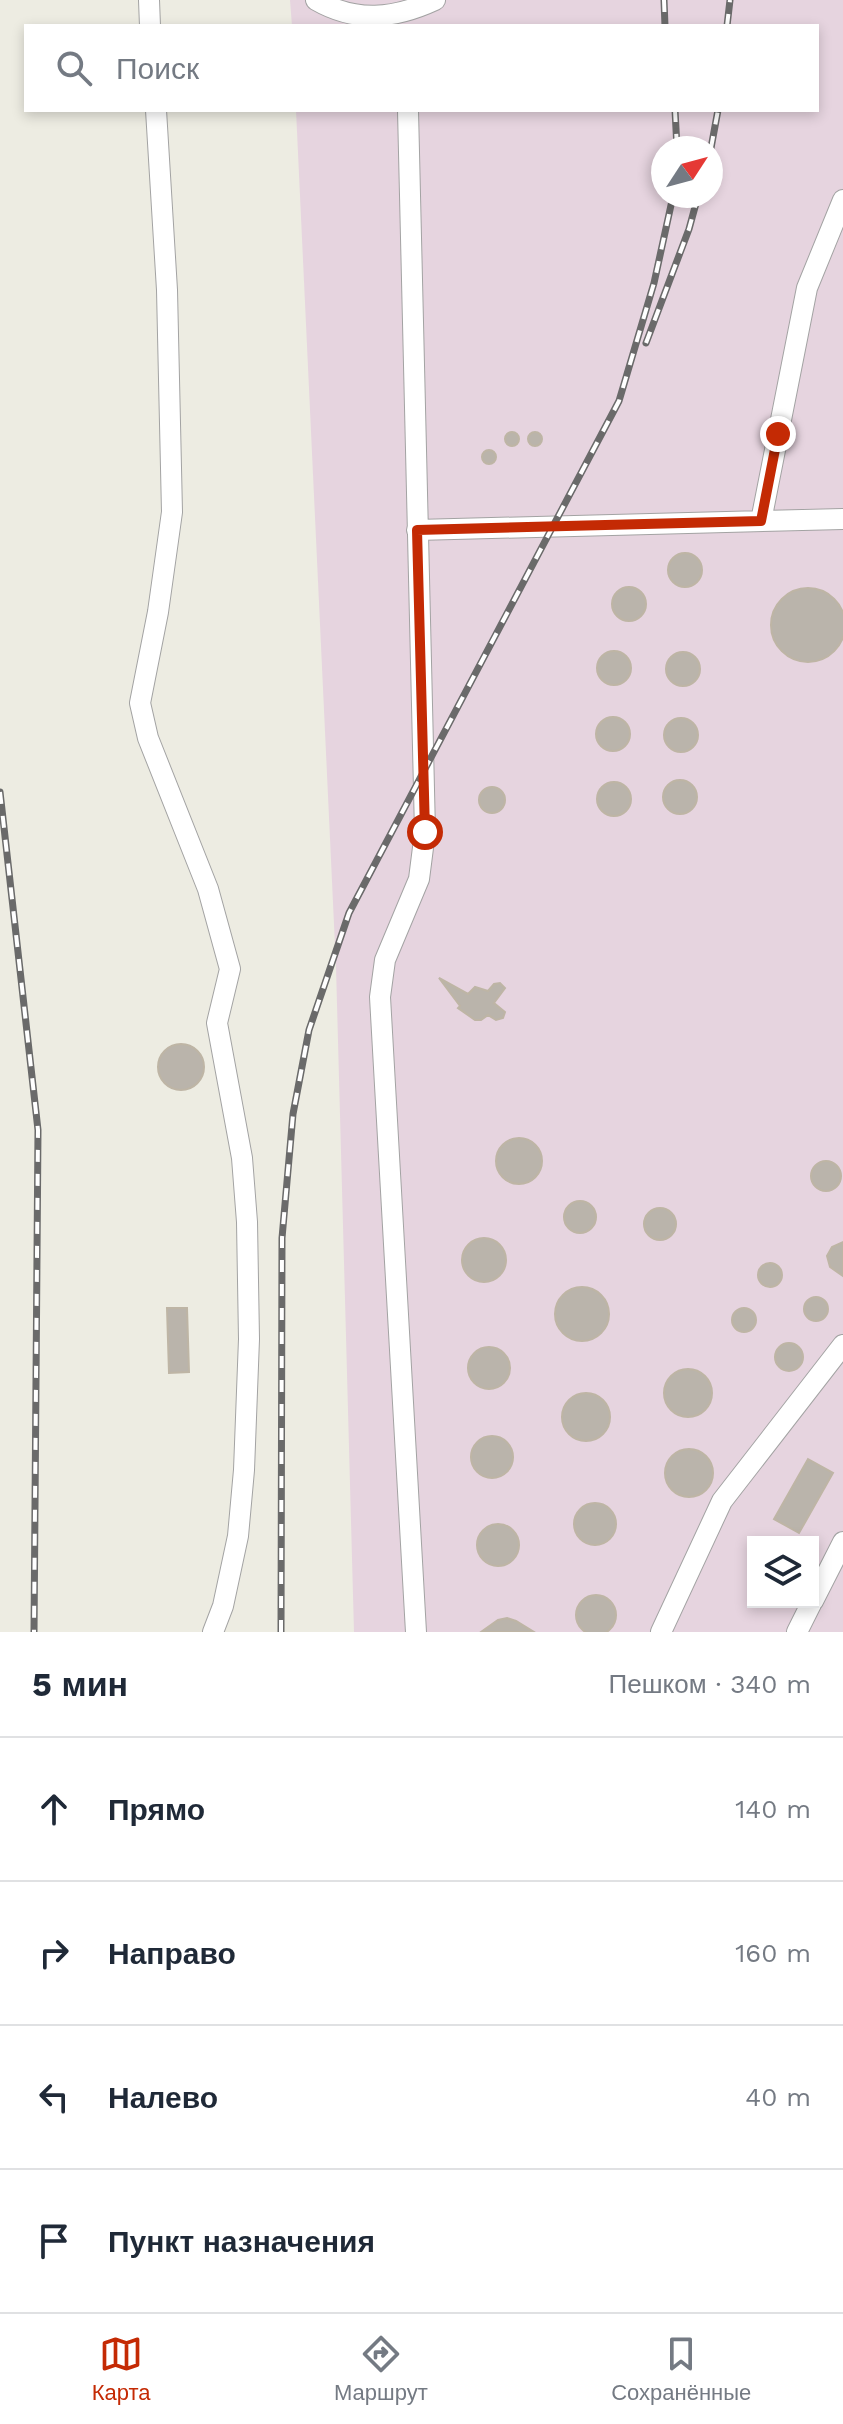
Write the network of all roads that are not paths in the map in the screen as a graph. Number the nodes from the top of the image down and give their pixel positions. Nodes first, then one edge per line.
1 (149, 0) edge
2 (316, 0) edge
3 (435, 0) edge
4 (406, 19) edge
5 (150, 24) edge
6 (156, 112) edge
7 (408, 112) edge
8 (843, 200) edge
9 (843, 519) edge
10 (761, 521) junction
11 (417, 530) junction
12 (843, 1345) edge
13 (843, 1542) edge
14 (819, 1589) edge
15 (809, 1608) edge
16 (213, 1632) edge
17 (416, 1632) edge
18 (661, 1632) edge
19 (797, 1632) edge

1 - 5 street
2 - 4 street
3 - 4 street
6 - 16 street
7 - 11 street
8 - 10 street
9 - 10 street
10 - 11 street
11 - 17 street
12 - 18 street
13 - 14 street
15 - 19 street

